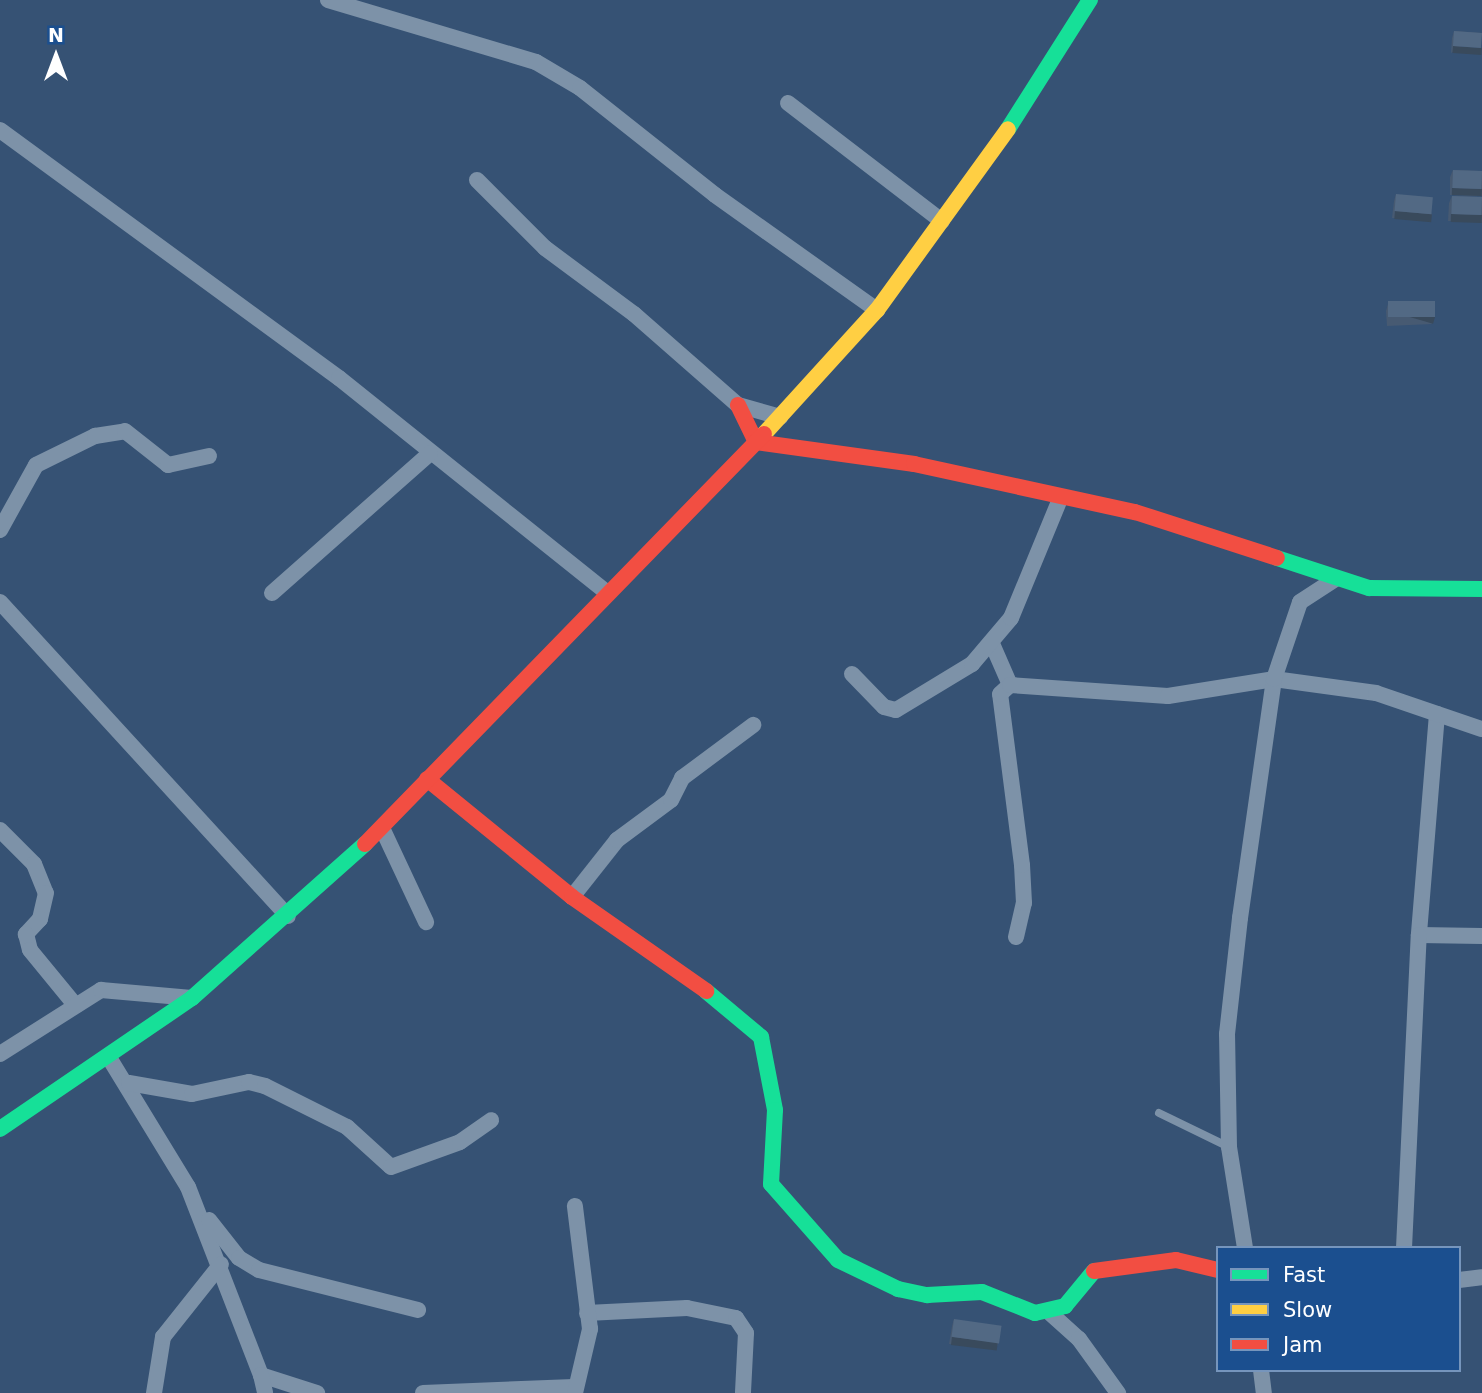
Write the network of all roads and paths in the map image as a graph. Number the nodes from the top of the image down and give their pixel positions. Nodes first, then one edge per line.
1 (328, 0) edge
2 (1090, 0) edge
3 (788, 103) dead end
4 (0, 130) edge
5 (477, 180) dead end
6 (942, 220) junction
7 (877, 310) junction
8 (738, 405) junction
9 (780, 416) junction
10 (756, 442) junction
11 (430, 453) junction
12 (209, 456) dead end
13 (1060, 499) junction
14 (0, 530) edge
15 (1337, 578) junction
16 (1482, 589) edge
17 (606, 592) junction
18 (272, 593) dead end
19 (0, 602) edge
20 (993, 646) junction
21 (852, 674) dead end
22 (1275, 679) junction
23 (1010, 685) junction
24 (1437, 714) junction
25 (753, 724) dead end
26 (1482, 729) edge
27 (427, 779) junction
28 (383, 828) junction
29 (0, 830) edge
30 (572, 897) junction
31 (288, 916) junction
32 (426, 922) dead end
33 (1419, 935) junction
34 (1482, 936) edge
35 (1016, 937) dead end
36 (191, 998) junction
37 (76, 1006) junction
38 (0, 1054) edge
39 (108, 1056) junction
40 (129, 1083) junction
41 (1159, 1113) dead end
42 (491, 1120) dead end
43 (0, 1129) edge
44 (1229, 1147) junction
45 (197, 1205) junction
46 (575, 1206) dead end
47 (1245, 1246) edge
48 (1404, 1246) edge
49 (221, 1265) junction
50 (1216, 1270) edge
51 (1482, 1278) edge
52 (1461, 1280) edge
53 (418, 1310) dead end
54 (587, 1313) junction
55 (1050, 1313) junction
56 (1261, 1372) edge
57 (261, 1376) junction
58 (575, 1390) edge
59 (154, 1393) edge
60 (265, 1393) edge
61 (317, 1393) edge
62 (423, 1393) edge
63 (743, 1393) edge
64 (1118, 1393) edge
65 (1264, 1393) edge

1 - 7 street
2 - 6 street
3 - 6 street
4 - 11 street
5 - 8 street
6 - 7 street
7 - 9 street
8 - 9 street
8 - 10 street
9 - 10 street
10 - 13 street
10 - 17 street
11 - 17 street
11 - 18 street
12 - 14 street
13 - 15 street
13 - 20 street
15 - 16 street
15 - 22 street
17 - 27 street
19 - 31 street
20 - 21 street
20 - 23 street
22 - 23 street
22 - 24 street
22 - 44 street
23 - 35 street
24 - 26 street
24 - 33 street
25 - 30 street
27 - 28 street
27 - 30 street
28 - 31 street
28 - 32 street
29 - 37 street
30 - 55 street
31 - 36 street
33 - 34 street
33 - 48 street
36 - 37 street
36 - 39 street
37 - 38 street
39 - 40 street
39 - 43 street
40 - 42 street
40 - 45 street
41 - 44 lane
44 - 47 street
45 - 49 street
45 - 53 street
46 - 54 street
49 - 57 street
49 - 59 street
50 - 55 street
51 - 52 street
54 - 58 street
54 - 63 street
55 - 64 street
56 - 65 street
57 - 60 street
57 - 61 street
58 - 62 street

